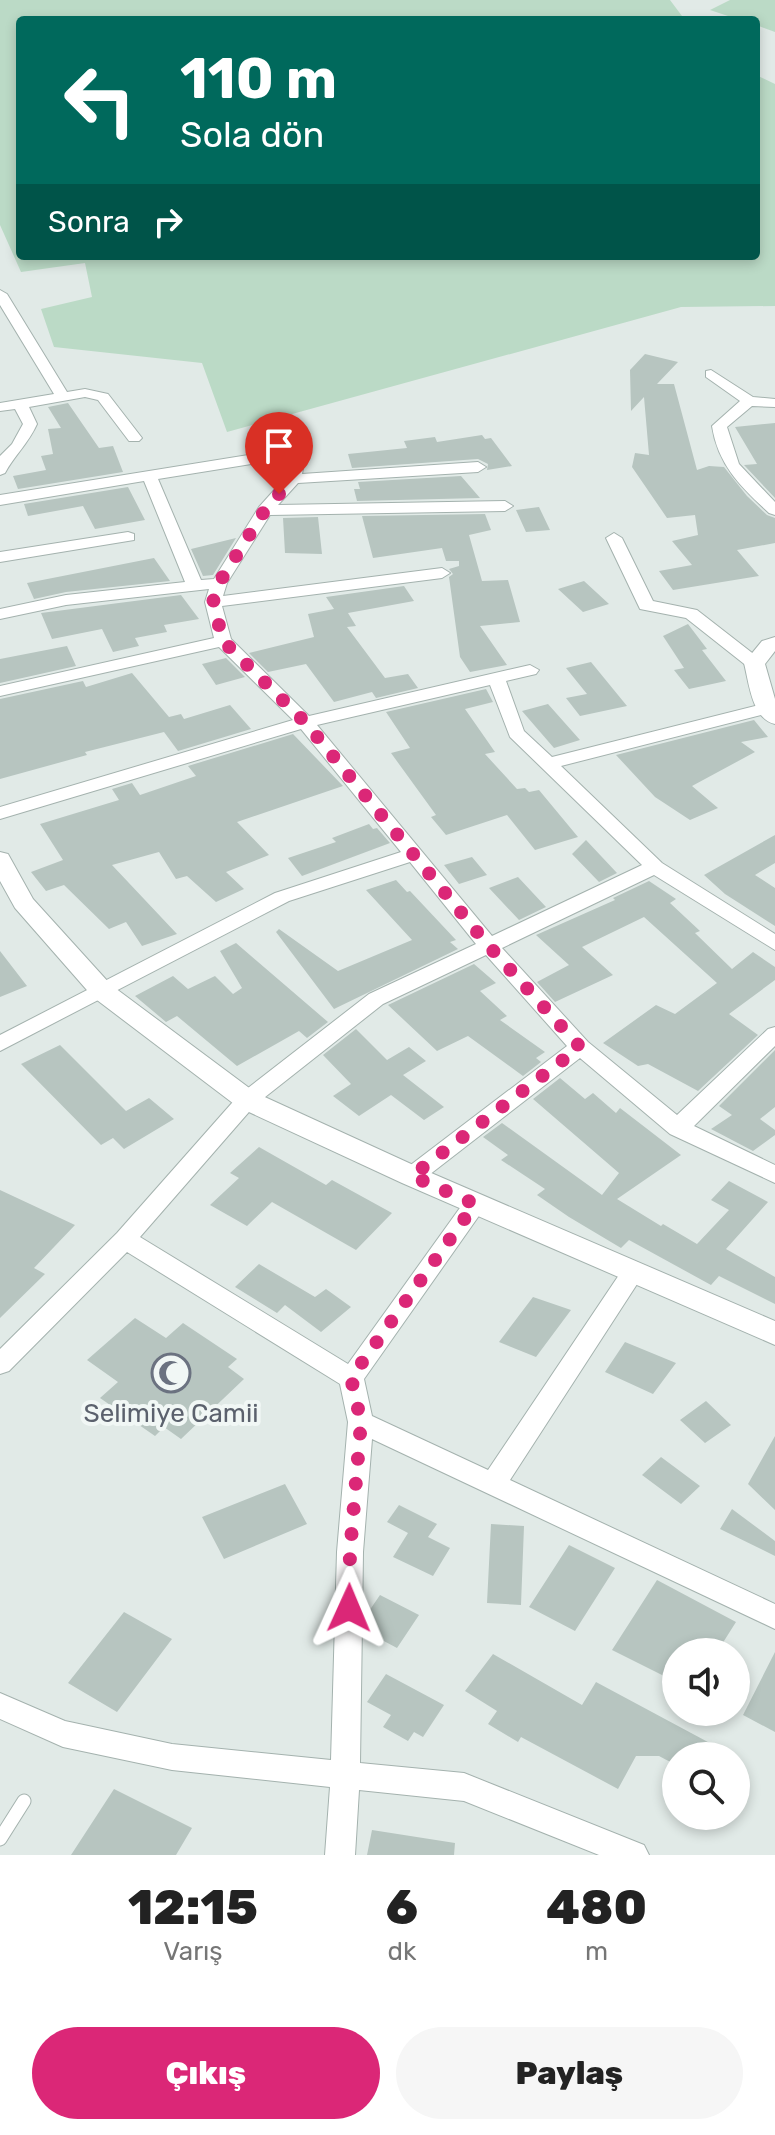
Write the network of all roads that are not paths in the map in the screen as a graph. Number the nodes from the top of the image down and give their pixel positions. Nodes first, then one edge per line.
1 (0, 294) edge
2 (711, 374) dead end
3 (752, 379) dead end
4 (62, 395) junction
5 (746, 397) junction
6 (775, 403) edge
7 (21, 405) junction
8 (0, 407) edge
9 (134, 438) dead end
10 (478, 467) dead end
11 (0, 470) edge
12 (149, 476) junction
13 (293, 479) junction
14 (0, 500) edge
15 (505, 506) dead end
16 (265, 510) junction
17 (775, 510) edge
18 (128, 537) dead end
19 (614, 538) dead end
20 (0, 557) edge
21 (442, 573) dead end
22 (195, 585) junction
23 (216, 592) junction
24 (0, 614) edge
25 (223, 641) junction
26 (775, 643) edge
27 (754, 663) junction
28 (530, 670) dead end
29 (496, 678) junction
30 (0, 691) edge
31 (771, 713) edge
32 (305, 722) junction
33 (550, 763) junction
34 (0, 813) edge
35 (415, 854) junction
36 (0, 859) edge
37 (655, 867) junction
38 (775, 943) edge
39 (487, 944) junction
40 (102, 991) junction
41 (775, 1034) edge
42 (0, 1044) edge
43 (580, 1047) junction
44 (247, 1100) junction
45 (678, 1128) junction
46 (775, 1175) edge
47 (412, 1176) junction
48 (475, 1204) junction
49 (125, 1239) junction
50 (633, 1272) junction
51 (775, 1334) edge
52 (0, 1364) edge
53 (351, 1378) junction
54 (361, 1422) junction
55 (493, 1484) junction
56 (775, 1617) edge
57 (0, 1706) edge
58 (345, 1776) junction
59 (24, 1801) dead end
60 (0, 1839) edge
61 (340, 1855) edge
62 (634, 1855) edge

1 - 4 street
2 - 5 street
3 - 5 street
4 - 7 street
4 - 9 street
5 - 6 street
5 - 17 street
7 - 8 street
7 - 11 street
10 - 13 street
12 - 13 street
12 - 14 street
12 - 22 street
13 - 16 street
15 - 16 street
16 - 23 street
18 - 20 street
19 - 27 street
21 - 23 street
22 - 23 street
22 - 24 street
23 - 25 street
25 - 30 street
25 - 32 street
26 - 27 street
27 - 31 street
28 - 29 street
29 - 32 street
29 - 33 street
31 - 33 street
32 - 34 street
32 - 35 street
33 - 37 street
35 - 39 street
35 - 40 street
36 - 40 street
37 - 38 street
37 - 39 street
39 - 43 street
39 - 44 street
40 - 42 street
40 - 44 street
41 - 45 street
43 - 45 street
43 - 47 street
44 - 47 street
44 - 49 street
45 - 46 street
47 - 48 street
48 - 50 street
48 - 53 street
49 - 52 street
49 - 53 street
50 - 51 street
50 - 55 street
53 - 54 street
54 - 55 street
54 - 58 street
55 - 56 street
57 - 58 street
58 - 61 street
58 - 62 street
59 - 60 lane

